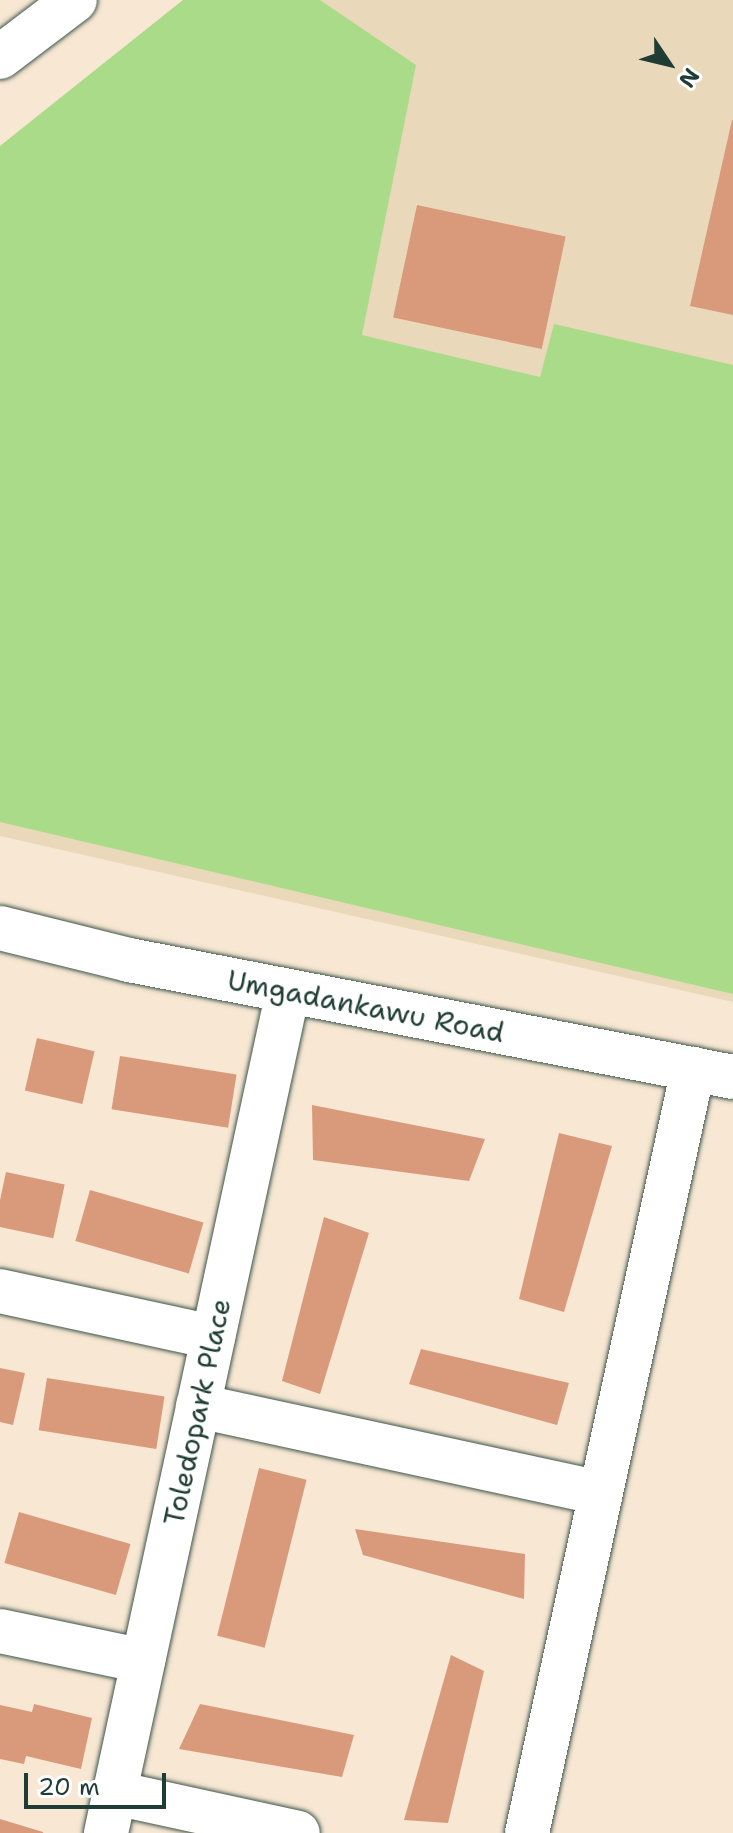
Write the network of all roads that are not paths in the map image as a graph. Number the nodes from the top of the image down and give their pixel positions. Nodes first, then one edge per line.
1 (75, 0) edge
2 (0, 57) edge
3 (0, 928) edge
4 (288, 991) junction
5 (713, 1073) edge
6 (0, 1291) edge
7 (213, 1337) junction
8 (198, 1406) junction
9 (600, 1493) junction
10 (0, 1631) edge
11 (143, 1661) junction
12 (110, 1813) edge
13 (298, 1833) edge
14 (527, 1833) edge

1 - 2 street
3 - 4 street, Umgadankawu Road
4 - 5 street, Umgadankawu Road
4 - 7 street, Toledopark Place
5 - 9 street
6 - 7 street
7 - 8 street, Toledopark Place
8 - 9 street
8 - 11 street, Toledopark Place
9 - 14 street
10 - 11 street
11 - 12 street, Toledopark Place
12 - 13 street

